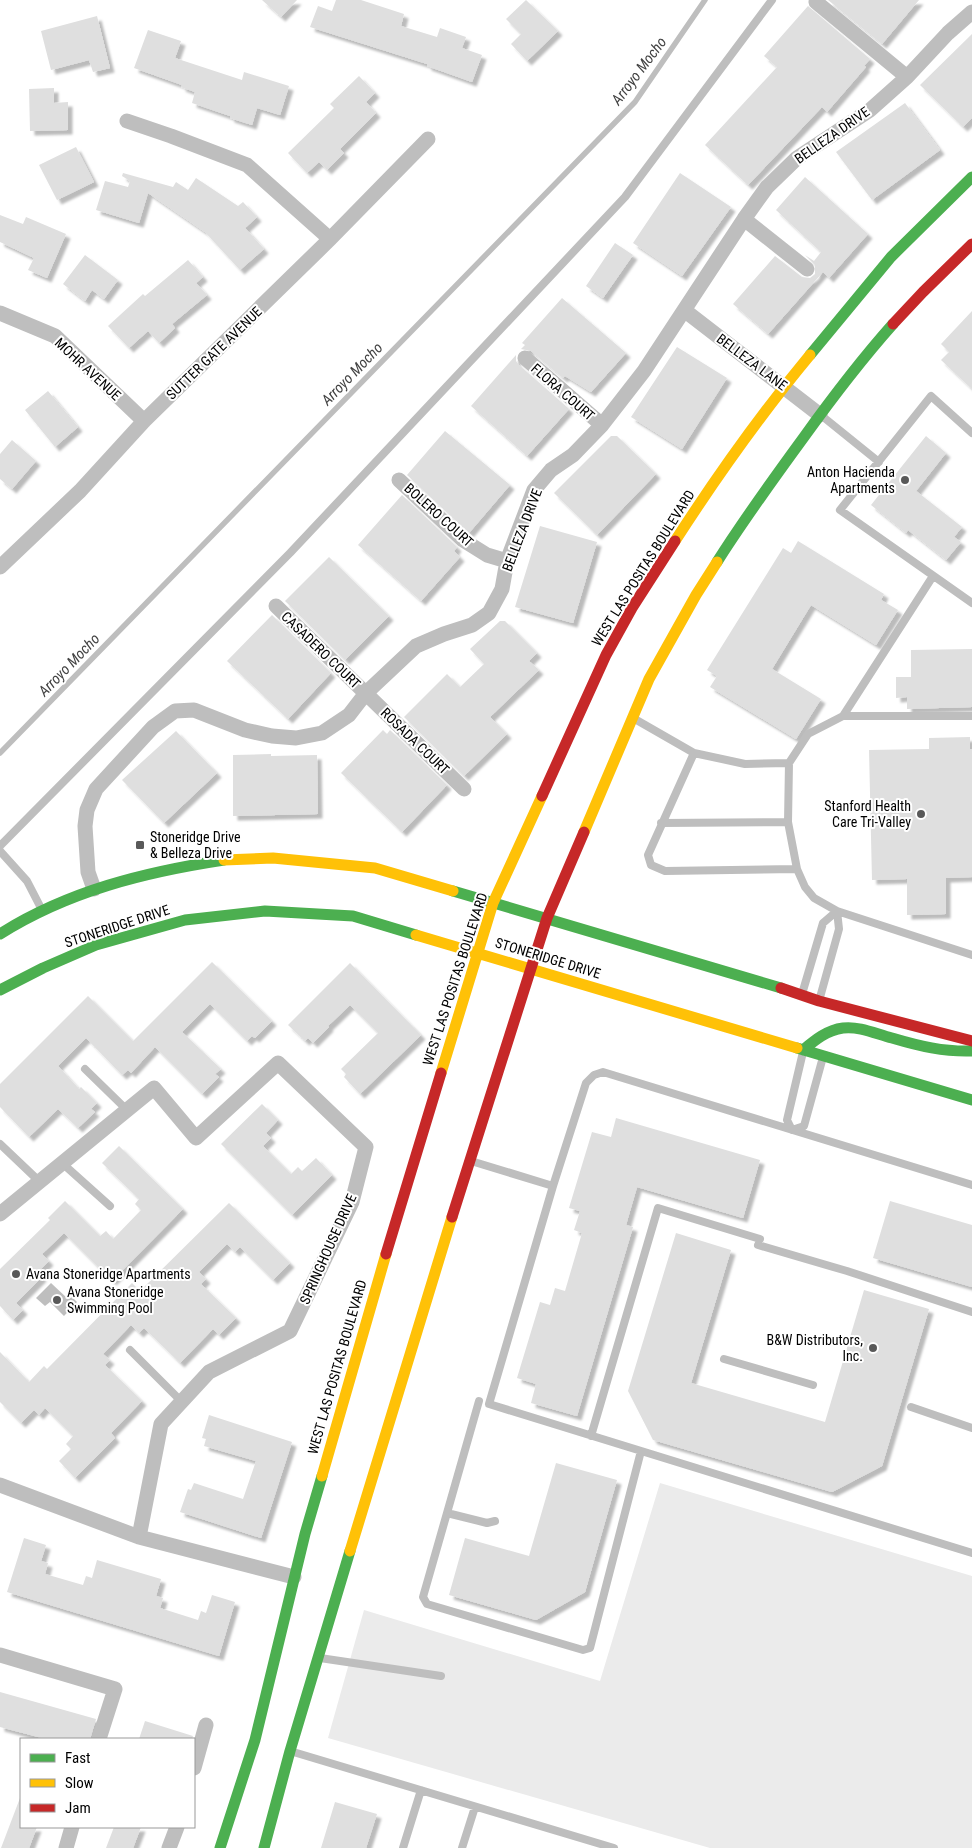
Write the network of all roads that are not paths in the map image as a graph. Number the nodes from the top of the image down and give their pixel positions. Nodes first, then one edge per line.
1 (772, 0) edge
2 (816, 2) dead end
3 (972, 12) edge
4 (906, 77) junction
5 (127, 121) dead end
6 (428, 140) dead end
7 (972, 177) edge
8 (744, 219) junction
9 (330, 240) junction
10 (972, 244) edge
11 (807, 269) dead end
12 (684, 310) junction
13 (0, 313) edge
14 (525, 358) dead end
15 (784, 387) junction
16 (820, 414) junction
17 (144, 421) junction
18 (602, 426) junction
19 (972, 433) edge
20 (879, 462) junction
21 (399, 480) dead end
22 (507, 561) junction
23 (0, 566) edge
24 (933, 576) junction
25 (972, 603) edge
26 (276, 606) dead end
27 (366, 693) junction
28 (843, 716) junction
29 (972, 716) edge
30 (633, 718) junction
31 (694, 753) junction
32 (789, 763) junction
33 (464, 789) dead end
34 (788, 822) junction
35 (661, 823) junction
36 (0, 846) edge
37 (0, 851) edge
38 (797, 869) junction
39 (94, 890) junction
40 (493, 903) junction
41 (837, 911) junction
42 (43, 912) junction
43 (547, 918) junction
44 (0, 934) edge
45 (477, 952) junction
46 (972, 954) edge
47 (531, 969) junction
48 (0, 990) edge
49 (802, 994) junction
50 (819, 1001) junction
51 (972, 1041) edge
52 (803, 1050) junction
53 (972, 1051) edge
54 (823, 1056) junction
55 (85, 1069) dead end
56 (972, 1100) edge
57 (127, 1110) junction
58 (792, 1130) junction
59 (0, 1144) edge
60 (469, 1161) junction
61 (62, 1163) junction
62 (40, 1182) junction
63 (972, 1185) edge
64 (553, 1186) junction
65 (110, 1206) dead end
66 (0, 1214) edge
67 (972, 1312) edge
68 (130, 1350) dead end
69 (724, 1359) dead end
70 (813, 1385) dead end
71 (182, 1402) junction
72 (479, 1402) dead end
73 (911, 1407) dead end
74 (972, 1428) edge
75 (592, 1436) junction
76 (641, 1451) junction
77 (0, 1486) edge
78 (447, 1513) junction
79 (495, 1521) dead end
80 (139, 1538) junction
81 (972, 1553) edge
82 (294, 1577) junction
83 (0, 1655) edge
84 (318, 1658) junction
85 (441, 1676) dead end
86 (206, 1725) dead end
87 (99, 1738) edge
88 (290, 1751) junction
89 (195, 1764) edge
90 (421, 1790) junction
91 (475, 1807) junction
92 (72, 1828) edge
93 (177, 1828) edge
94 (584, 1839) junction
95 (66, 1848) edge
96 (169, 1848) edge
97 (220, 1848) edge
98 (264, 1848) edge
99 (403, 1848) edge
100 (462, 1848) edge
101 (582, 1848) edge
102 (614, 1848) edge

1 - 36 lane
2 - 4 street
3 - 4 street, BELLEZA DRIVE
4 - 8 street, BELLEZA DRIVE
5 - 9 street
6 - 9 street, SUTTER GATE AVENUE
7 - 15 main road, WEST LAS POSITAS BOULEVARD
8 - 11 street
8 - 12 street, BELLEZA DRIVE
9 - 17 street, SUTTER GATE AVENUE
10 - 16 main road
12 - 15 street, BELLEZA LANE
12 - 18 street, BELLEZA DRIVE
13 - 17 street, MOHR AVENUE
14 - 18 street, FLORA COURT
15 - 16 street, BELLEZA LANE
15 - 40 main road, WEST LAS POSITAS BOULEVARD
16 - 20 lane
16 - 30 main road
17 - 23 street, SUTTER GATE AVENUE
18 - 22 street, BELLEZA DRIVE
19 - 20 lane
20 - 24 lane
21 - 22 street, BOLERO COURT
22 - 27 street, BELLEZA DRIVE
24 - 25 lane
24 - 28 lane
26 - 27 street, CASADERO COURT
27 - 33 street, ROSADA COURT
27 - 39 street, BELLEZA DRIVE
28 - 29 lane
28 - 32 lane
30 - 31 lane
30 - 43 main road
31 - 32 lane
31 - 35 lane
32 - 34 lane
34 - 35 lane
34 - 38 lane
35 - 38 lane
37 - 42 lane
38 - 41 lane
39 - 40 main road
39 - 42 main road
40 - 43 main road
40 - 45 main road, WEST LAS POSITAS BOULEVARD
41 - 46 lane
41 - 49 lane
41 - 50 lane
42 - 44 main road
43 - 47 main road
43 - 49 main road
45 - 47 main road, STONERIDGE DRIVE
45 - 48 main road, STONERIDGE DRIVE
45 - 82 main road, WEST LAS POSITAS BOULEVARD
47 - 52 main road, STONERIDGE DRIVE
47 - 60 main road
49 - 50 main road
50 - 51 main road
52 - 53 main road
52 - 54 main road, STONERIDGE DRIVE
52 - 58 lane
54 - 56 main road, STONERIDGE DRIVE
54 - 58 lane
55 - 57 lane
57 - 61 street, SPRINGHOUSE DRIVE
57 - 71 street, SPRINGHOUSE DRIVE
58 - 63 lane
58 - 64 lane
59 - 62 lane
60 - 64 lane
60 - 84 main road
61 - 62 street, SPRINGHOUSE DRIVE
61 - 65 lane
62 - 66 street, SPRINGHOUSE DRIVE
64 - 75 lane
67 - 75 lane
68 - 71 lane
69 - 70 lane
71 - 80 street, SPRINGHOUSE DRIVE
72 - 78 lane
73 - 74 lane
75 - 76 lane
76 - 78 lane
76 - 81 lane
77 - 80 street
78 - 79 lane
80 - 82 street
82 - 97 main road, WEST LAS POSITAS BOULEVARD
83 - 87 street
84 - 85 lane
84 - 88 main road
86 - 89 street
88 - 90 lane
88 - 98 main road
90 - 91 lane
90 - 99 lane
91 - 94 lane
91 - 100 lane
92 - 95 street
93 - 96 street
94 - 101 lane
94 - 102 lane

